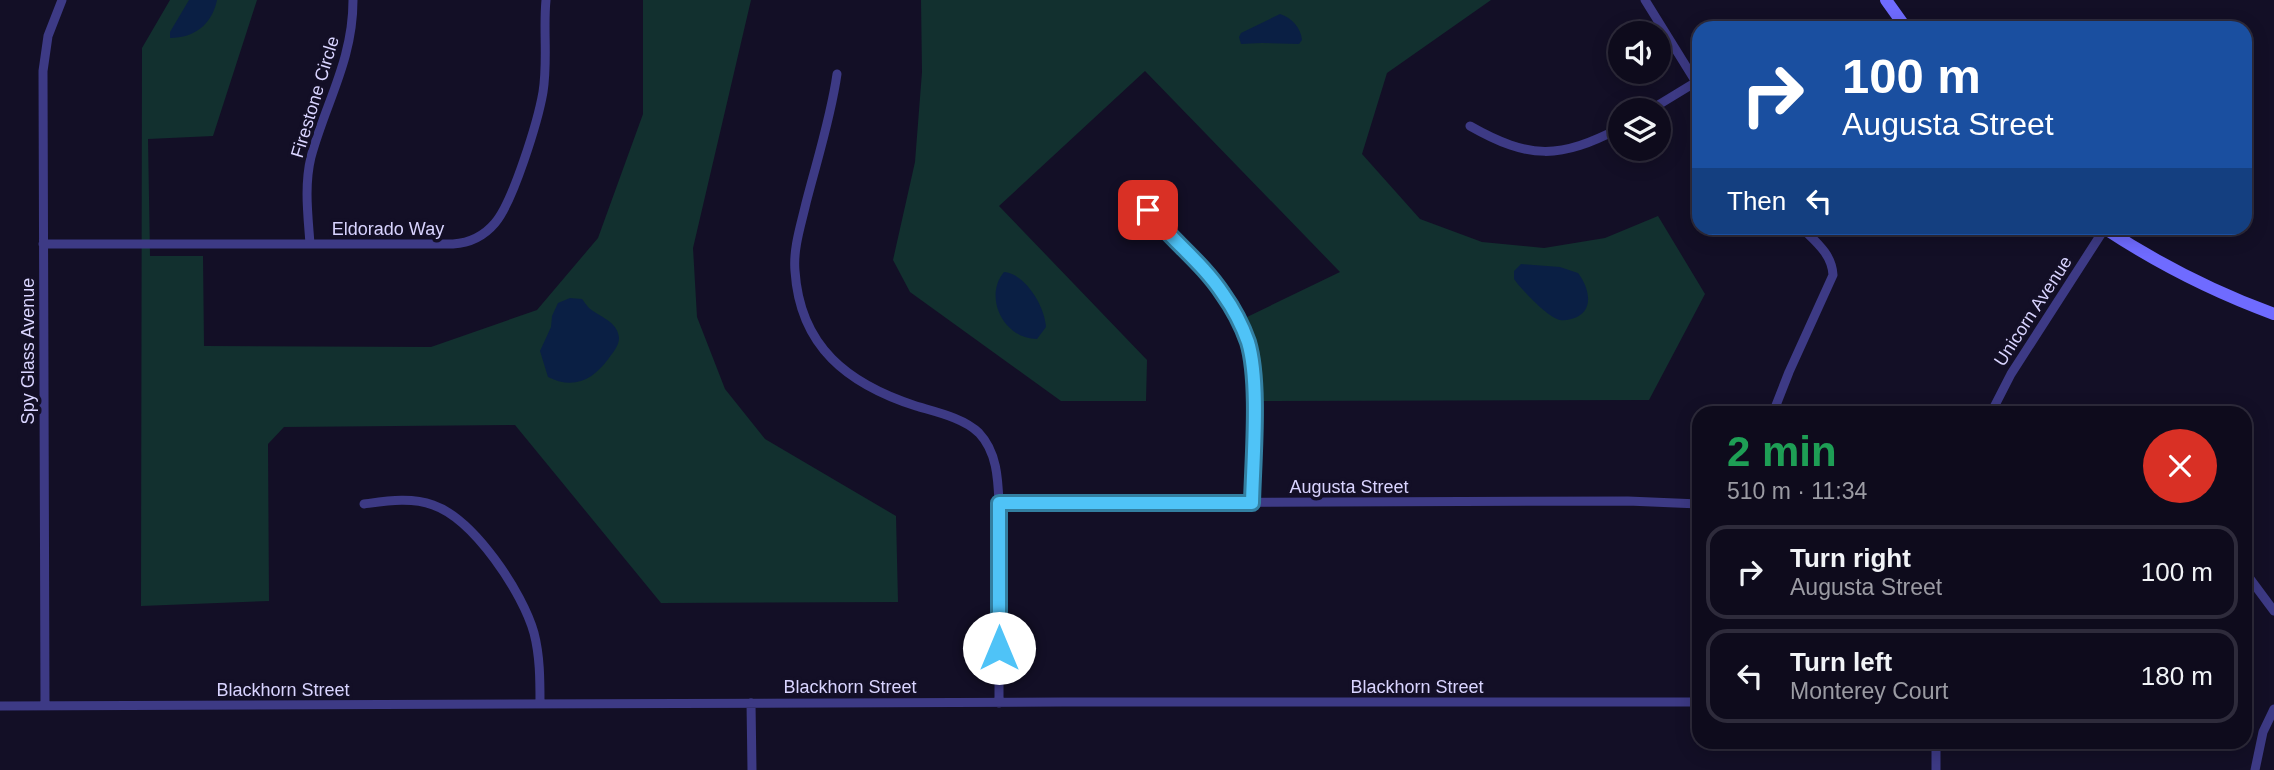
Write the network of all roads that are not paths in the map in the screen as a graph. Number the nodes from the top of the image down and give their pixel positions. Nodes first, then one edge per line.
1 (62, 0) edge
2 (353, 0) edge
3 (547, 0) edge
4 (1645, 0) edge
5 (1886, 0) edge
6 (1901, 21) edge
7 (837, 74) dead end
8 (1692, 75) edge
9 (1692, 88) edge
10 (1671, 99) edge
11 (1470, 126) dead end
12 (1608, 134) edge
13 (1148, 210) dead end
14 (1809, 235) edge
15 (2100, 235) edge
16 (2116, 235) edge
17 (43, 244) junction
18 (310, 244) junction
19 (2274, 314) edge
20 (1776, 406) edge
21 (1995, 406) edge
22 (999, 503) junction
23 (1252, 503) junction
24 (364, 504) dead end
25 (1692, 504) edge
26 (2252, 581) edge
27 (2274, 611) edge
28 (1692, 702) edge
29 (540, 703) junction
30 (751, 703) junction
31 (999, 703) junction
32 (0, 706) edge
33 (45, 706) junction
34 (2274, 709) edge
35 (1936, 749) edge
36 (751, 770) edge
37 (1936, 770) edge
38 (2255, 770) edge

1 - 17 street, Spy Glass Avenue
2 - 18 street, Firestone Circle
3 - 18 street, Eldorado Way
4 - 8 street
5 - 6 street
7 - 22 street
9 - 10 street
11 - 12 street
13 - 23 street
14 - 20 street
15 - 21 street, Unicorn Avenue
16 - 19 street
17 - 18 street, Eldorado Way
17 - 33 street, Spy Glass Avenue
22 - 23 street, Augusta Street
22 - 31 street
23 - 25 street, Augusta Street
24 - 29 street
26 - 27 street
28 - 31 street, Blackhorn Street
29 - 30 street, Blackhorn Street
29 - 33 street, Blackhorn Street
30 - 31 street, Blackhorn Street
30 - 36 street
32 - 33 street, Blackhorn Street
34 - 38 street
35 - 37 street

